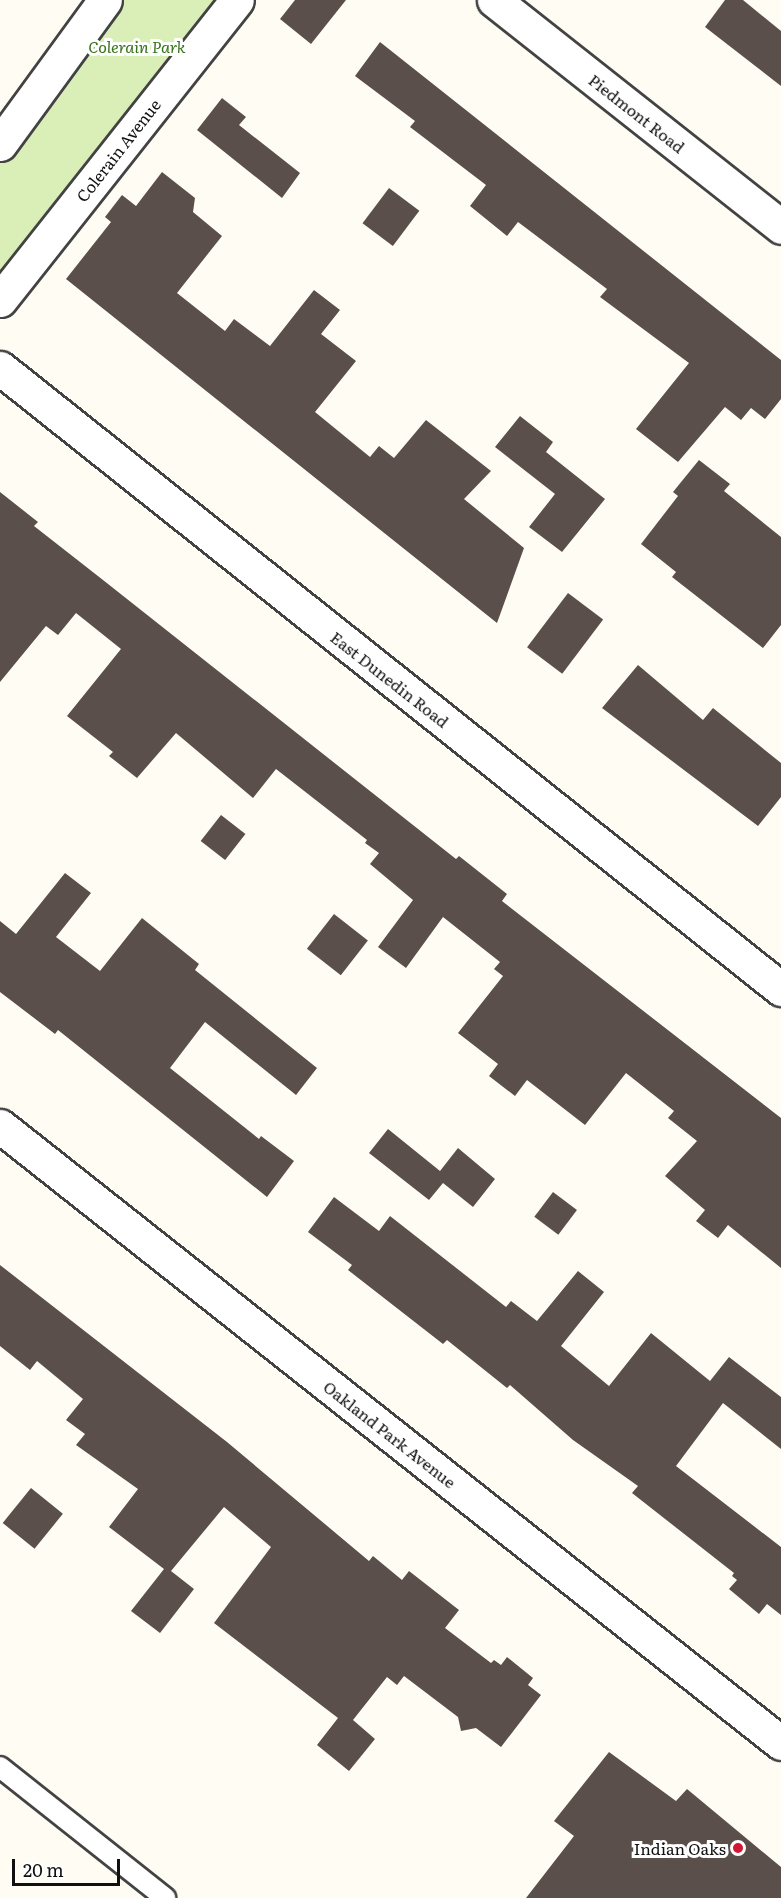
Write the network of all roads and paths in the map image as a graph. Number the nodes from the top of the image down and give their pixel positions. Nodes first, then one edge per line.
1 (105, 0) edge
2 (237, 0) edge
3 (494, 0) edge
4 (0, 144) edge
5 (781, 227) edge
6 (0, 300) edge
7 (0, 368) edge
8 (781, 989) edge
9 (0, 1126) edge
10 (781, 1743) edge
11 (0, 1767) edge
12 (165, 1898) edge

1 - 4 street
2 - 6 street, Colerain Avenue
3 - 5 street, Piedmont Road
7 - 8 street, East Dunedin Road
9 - 10 street, Oakland Park Avenue
11 - 12 lane

